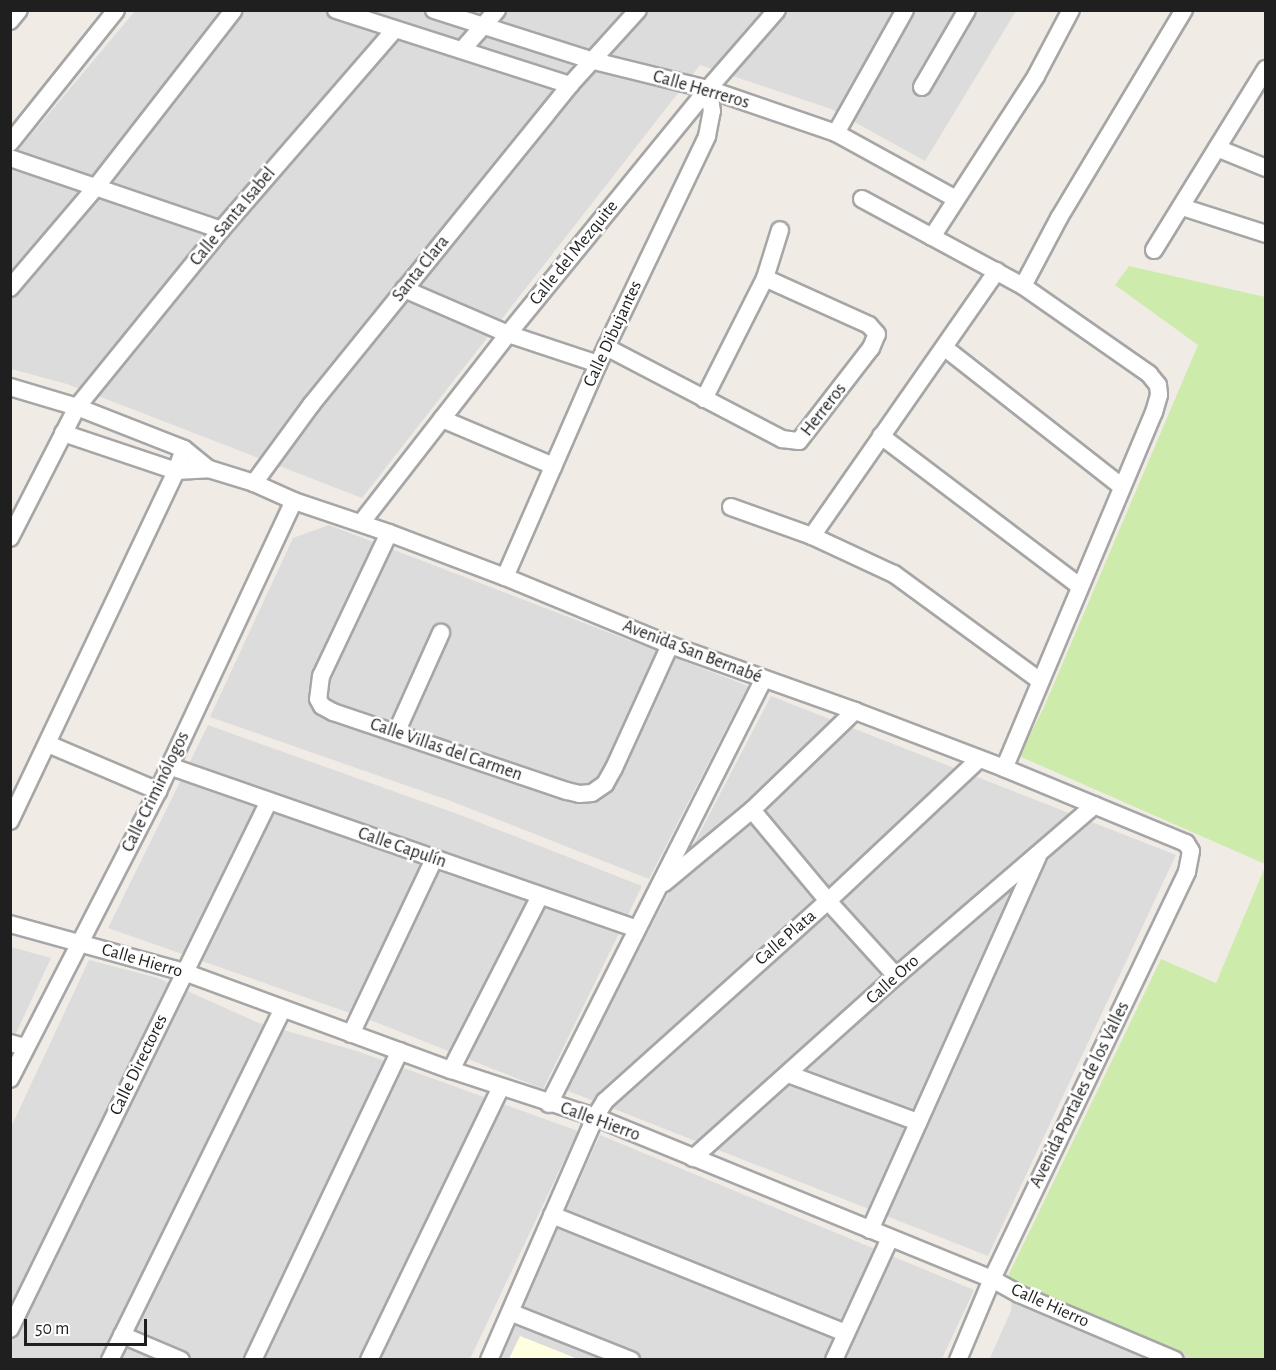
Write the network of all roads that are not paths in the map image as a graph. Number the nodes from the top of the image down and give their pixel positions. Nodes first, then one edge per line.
1 (19, 10) edge
2 (116, 10) edge
3 (234, 10) edge
4 (336, 10) edge
5 (434, 10) edge
6 (497, 10) edge
7 (638, 10) edge
8 (777, 10) edge
9 (905, 10) edge
10 (967, 10) edge
11 (1071, 10) edge
12 (1184, 10) edge
13 (360, 14) edge
14 (10, 21) edge
15 (484, 25) junction
16 (394, 30) junction
17 (462, 50) junction
18 (594, 61) junction
19 (1266, 69) edge
20 (570, 85) junction
21 (922, 87) dead end
22 (708, 89) junction
23 (836, 133) junction
24 (10, 144) edge
25 (1217, 148) junction
26 (10, 158) edge
27 (1266, 168) edge
28 (96, 188) junction
29 (862, 199) dead end
30 (956, 199) junction
31 (1182, 207) junction
32 (222, 230) junction
33 (780, 230) dead end
34 (1266, 234) edge
35 (932, 237) junction
36 (1154, 250) dead end
37 (997, 271) junction
38 (765, 278) junction
39 (1023, 286) junction
40 (10, 288) edge
41 (404, 290) junction
42 (508, 334) junction
43 (606, 347) junction
44 (945, 348) junction
45 (598, 364) junction
46 (10, 387) edge
47 (705, 399) junction
48 (77, 407) junction
49 (442, 419) junction
50 (63, 433) junction
51 (881, 436) junction
52 (184, 449) junction
53 (553, 466) junction
54 (209, 469) junction
55 (176, 471) junction
56 (254, 483) junction
57 (1122, 487) junction
58 (294, 501) junction
59 (731, 507) dead end
60 (361, 523) junction
61 (389, 532) junction
62 (812, 536) junction
63 (10, 538) edge
64 (505, 578) junction
65 (1079, 586) junction
66 (441, 633) dead end
67 (670, 645) junction
68 (764, 679) junction
69 (1040, 681) junction
70 (855, 711) junction
71 (396, 734) junction
72 (48, 744) junction
73 (979, 759) junction
74 (169, 766) junction
75 (1004, 768) junction
76 (158, 790) junction
77 (268, 801) junction
78 (1095, 805) junction
79 (752, 810) junction
80 (10, 821) edge
81 (1174, 837) joint
82 (1040, 852) junction
83 (434, 859) junction
84 (659, 887) junction
85 (540, 896) junction
86 (828, 901) junction
87 (10, 924) edge
88 (636, 929) junction
89 (79, 943) junction
90 (184, 972) junction
91 (896, 976) junction
92 (282, 1010) junction
93 (351, 1034) junction
94 (18, 1045) edge
95 (400, 1051) junction
96 (452, 1070) junction
97 (788, 1074) junction
98 (10, 1079) edge
99 (501, 1087) junction
100 (549, 1104) junction
101 (595, 1117) junction
102 (918, 1122) junction
103 (693, 1158) junction
104 (552, 1215) junction
105 (870, 1230) junction
106 (890, 1238) junction
107 (992, 1279) junction
108 (512, 1313) junction
109 (10, 1329) edge
110 (846, 1333) junction
111 (122, 1335) junction
112 (1137, 1353) edge
113 (110, 1359) edge
114 (181, 1359) edge
115 (253, 1359) edge
116 (369, 1359) edge
117 (489, 1359) edge
118 (631, 1359) edge
119 (834, 1359) edge
120 (958, 1359) edge
121 (1175, 1359) edge

1 - 14 street
2 - 24 street
3 - 28 street
4 - 13 street
5 - 15 street, Calle Herreros
6 - 15 street
7 - 18 street, Santa Clara
8 - 22 street, Calle del Mezquite
9 - 23 street
10 - 21 street
11 - 30 street
12 - 39 street
13 - 16 street
15 - 17 street
15 - 18 street, Calle Herreros
16 - 17 street
16 - 32 street, Calle Santa Isabel
17 - 20 street
18 - 20 street, Santa Clara
18 - 22 street, Calle Herreros
19 - 25 street
20 - 41 street, Santa Clara
22 - 23 street, Calle Herreros
22 - 42 street, Calle del Mezquite
22 - 43 street, Calle Dibujantes
23 - 30 street, Calle Herreros
25 - 27 street
25 - 31 street
26 - 28 street
28 - 32 street
28 - 40 street
29 - 35 street
30 - 35 street
31 - 34 street
31 - 36 street
32 - 48 street, Calle Santa Isabel
33 - 38 street
35 - 37 street
37 - 39 street
37 - 44 street
38 - 47 street
38 - 47 street, Herreros
39 - 57 street
41 - 42 street
41 - 56 street, Santa Clara
42 - 45 street
42 - 49 street, Calle del Mezquite
43 - 45 street, Calle Dibujantes
43 - 47 street, Herreros
44 - 51 street
44 - 57 street
45 - 53 street, Calle Dibujantes
46 - 48 street, Avenida San Bernabé
48 - 50 street, Calle Santa Isabel
48 - 52 street, Avenida San Bernabé
49 - 53 street
49 - 60 street, Calle del Mezquite
50 - 55 street, Avenida San Bernabé
50 - 63 street, Calle Santa Isabel
51 - 62 street
51 - 65 street
52 - 54 street, Avenida San Bernabé
52 - 55 street
53 - 64 street, Calle Dibujantes
54 - 55 street, Avenida San Bernabé
54 - 56 street, Avenida San Bernabé
55 - 72 street
56 - 58 street, Avenida San Bernabé
57 - 65 street
58 - 60 street, Avenida San Bernabé
58 - 74 street, Calle Criminólogos
59 - 62 street
60 - 61 street, Avenida San Bernabé
61 - 64 street, Avenida San Bernabé
61 - 71 street, Calle Villas del Carmen
62 - 69 street
64 - 67 street, Avenida San Bernabé
65 - 69 street
66 - 71 street
67 - 68 street, Avenida San Bernabé
67 - 71 street, Calle Villas del Carmen
68 - 70 street, Avenida San Bernabé
68 - 84 street
69 - 75 street
70 - 73 street, Avenida San Bernabé
70 - 79 street
72 - 76 street
72 - 80 street
73 - 75 street, Avenida San Bernabé
73 - 86 street, Calle Plata
74 - 76 street, Calle Criminólogos
74 - 77 street, Calle Capulín
75 - 78 street, Avenida San Bernabé
76 - 89 street, Calle Criminólogos
77 - 83 street, Calle Capulín
77 - 90 street, Calle Directores
78 - 81 street, Avenida San Bernabé
78 - 82 street, Calle Oro
79 - 84 street
79 - 86 street
81 - 107 street, Avenida Portales de los Valles
82 - 91 street, Calle Oro
82 - 102 street
83 - 85 street, Calle Capulín
83 - 93 street
84 - 88 street
85 - 88 street, Calle Capulín
85 - 96 street
86 - 91 street
86 - 101 street, Calle Plata
87 - 89 street, Calle Hierro
88 - 100 street
89 - 90 street, Calle Hierro
89 - 94 street, Calle Criminólogos
90 - 92 street, Calle Hierro
90 - 109 street, Calle Directores
91 - 97 street, Calle Oro
92 - 93 street, Calle Hierro
92 - 111 street
93 - 95 street, Calle Hierro
94 - 98 street, Calle Criminólogos
95 - 96 street, Calle Hierro
95 - 115 street
96 - 99 street, Calle Hierro
97 - 102 street
97 - 103 street, Calle Oro
99 - 100 street, Calle Hierro
99 - 116 street
100 - 101 street, Calle Hierro
101 - 103 street, Calle Hierro
101 - 104 street, Calle Plata
102 - 105 street
103 - 105 street, Calle Hierro
104 - 108 street, Calle Plata
104 - 110 street
105 - 106 street, Calle Hierro
106 - 107 street, Calle Hierro
106 - 110 street
107 - 112 street, Calle Hierro
107 - 120 street, Avenida Portales de los Valles
108 - 117 street, Calle Plata
108 - 118 street
110 - 119 street
111 - 113 street
111 - 114 street
112 - 121 street, Calle Hierro

